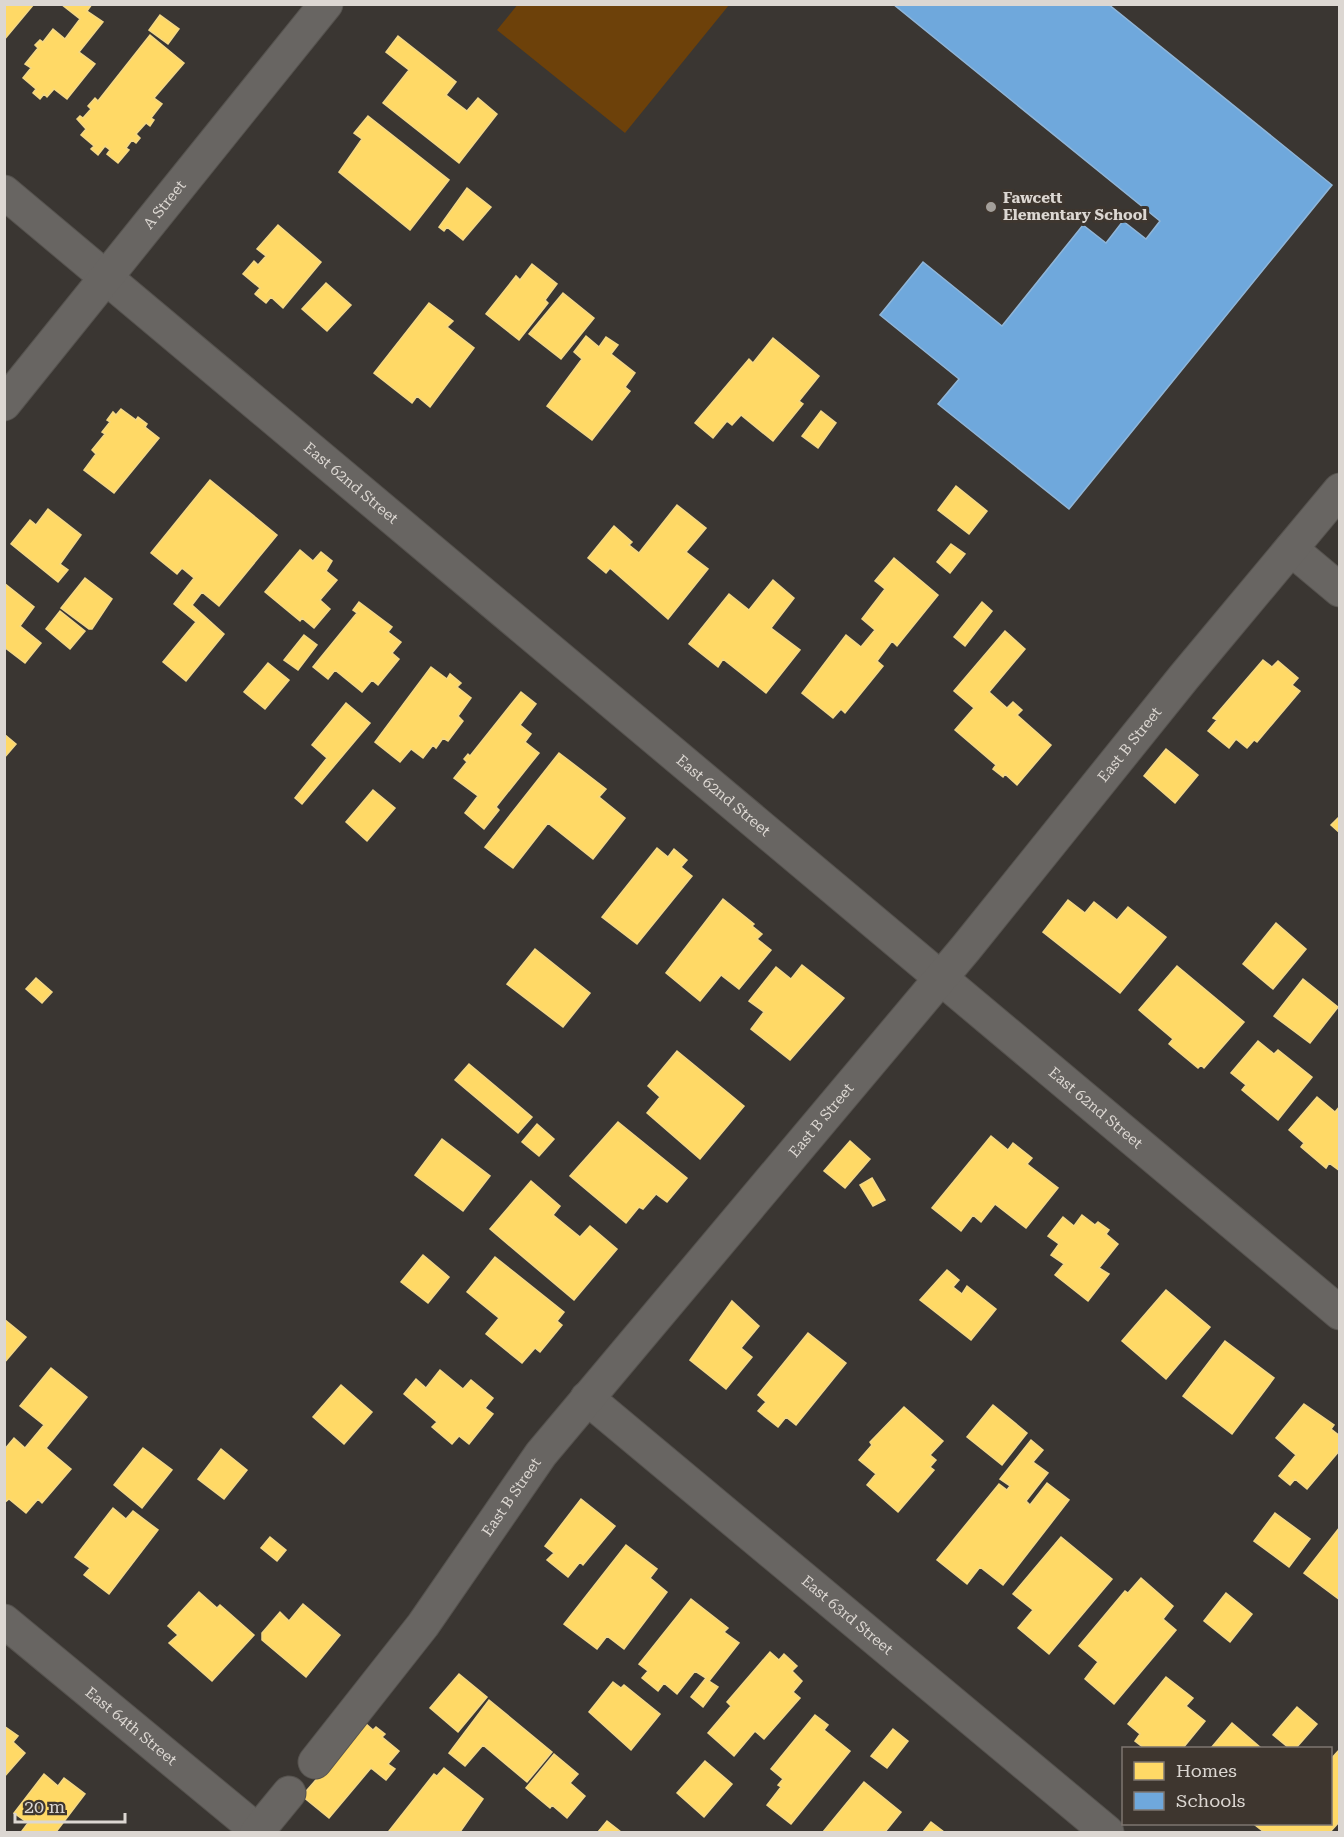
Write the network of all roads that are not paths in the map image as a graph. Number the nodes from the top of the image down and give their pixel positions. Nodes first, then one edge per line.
1 (326, 4) edge
2 (4, 192) edge
3 (106, 279) junction
4 (4, 404) edge
5 (1340, 490) edge
6 (1291, 549) junction
7 (1340, 590) edge
8 (939, 979) junction
9 (1340, 1313) edge
10 (587, 1398) junction
11 (4, 1621) edge
12 (315, 1762) dead end
13 (289, 1794) dead end
14 (258, 1832) edge
15 (1107, 1833) edge

1 - 3 street, A Street
2 - 3 street, East 62nd Street
3 - 4 street, A Street
3 - 8 street, East 62nd Street
5 - 6 street, East B Street
6 - 7 street
6 - 8 street, East B Street
8 - 9 street, East 62nd Street
8 - 10 street, East B Street
10 - 12 street, East B Street
10 - 15 street, East 63rd Street
11 - 14 street, East 64th Street
13 - 14 street

